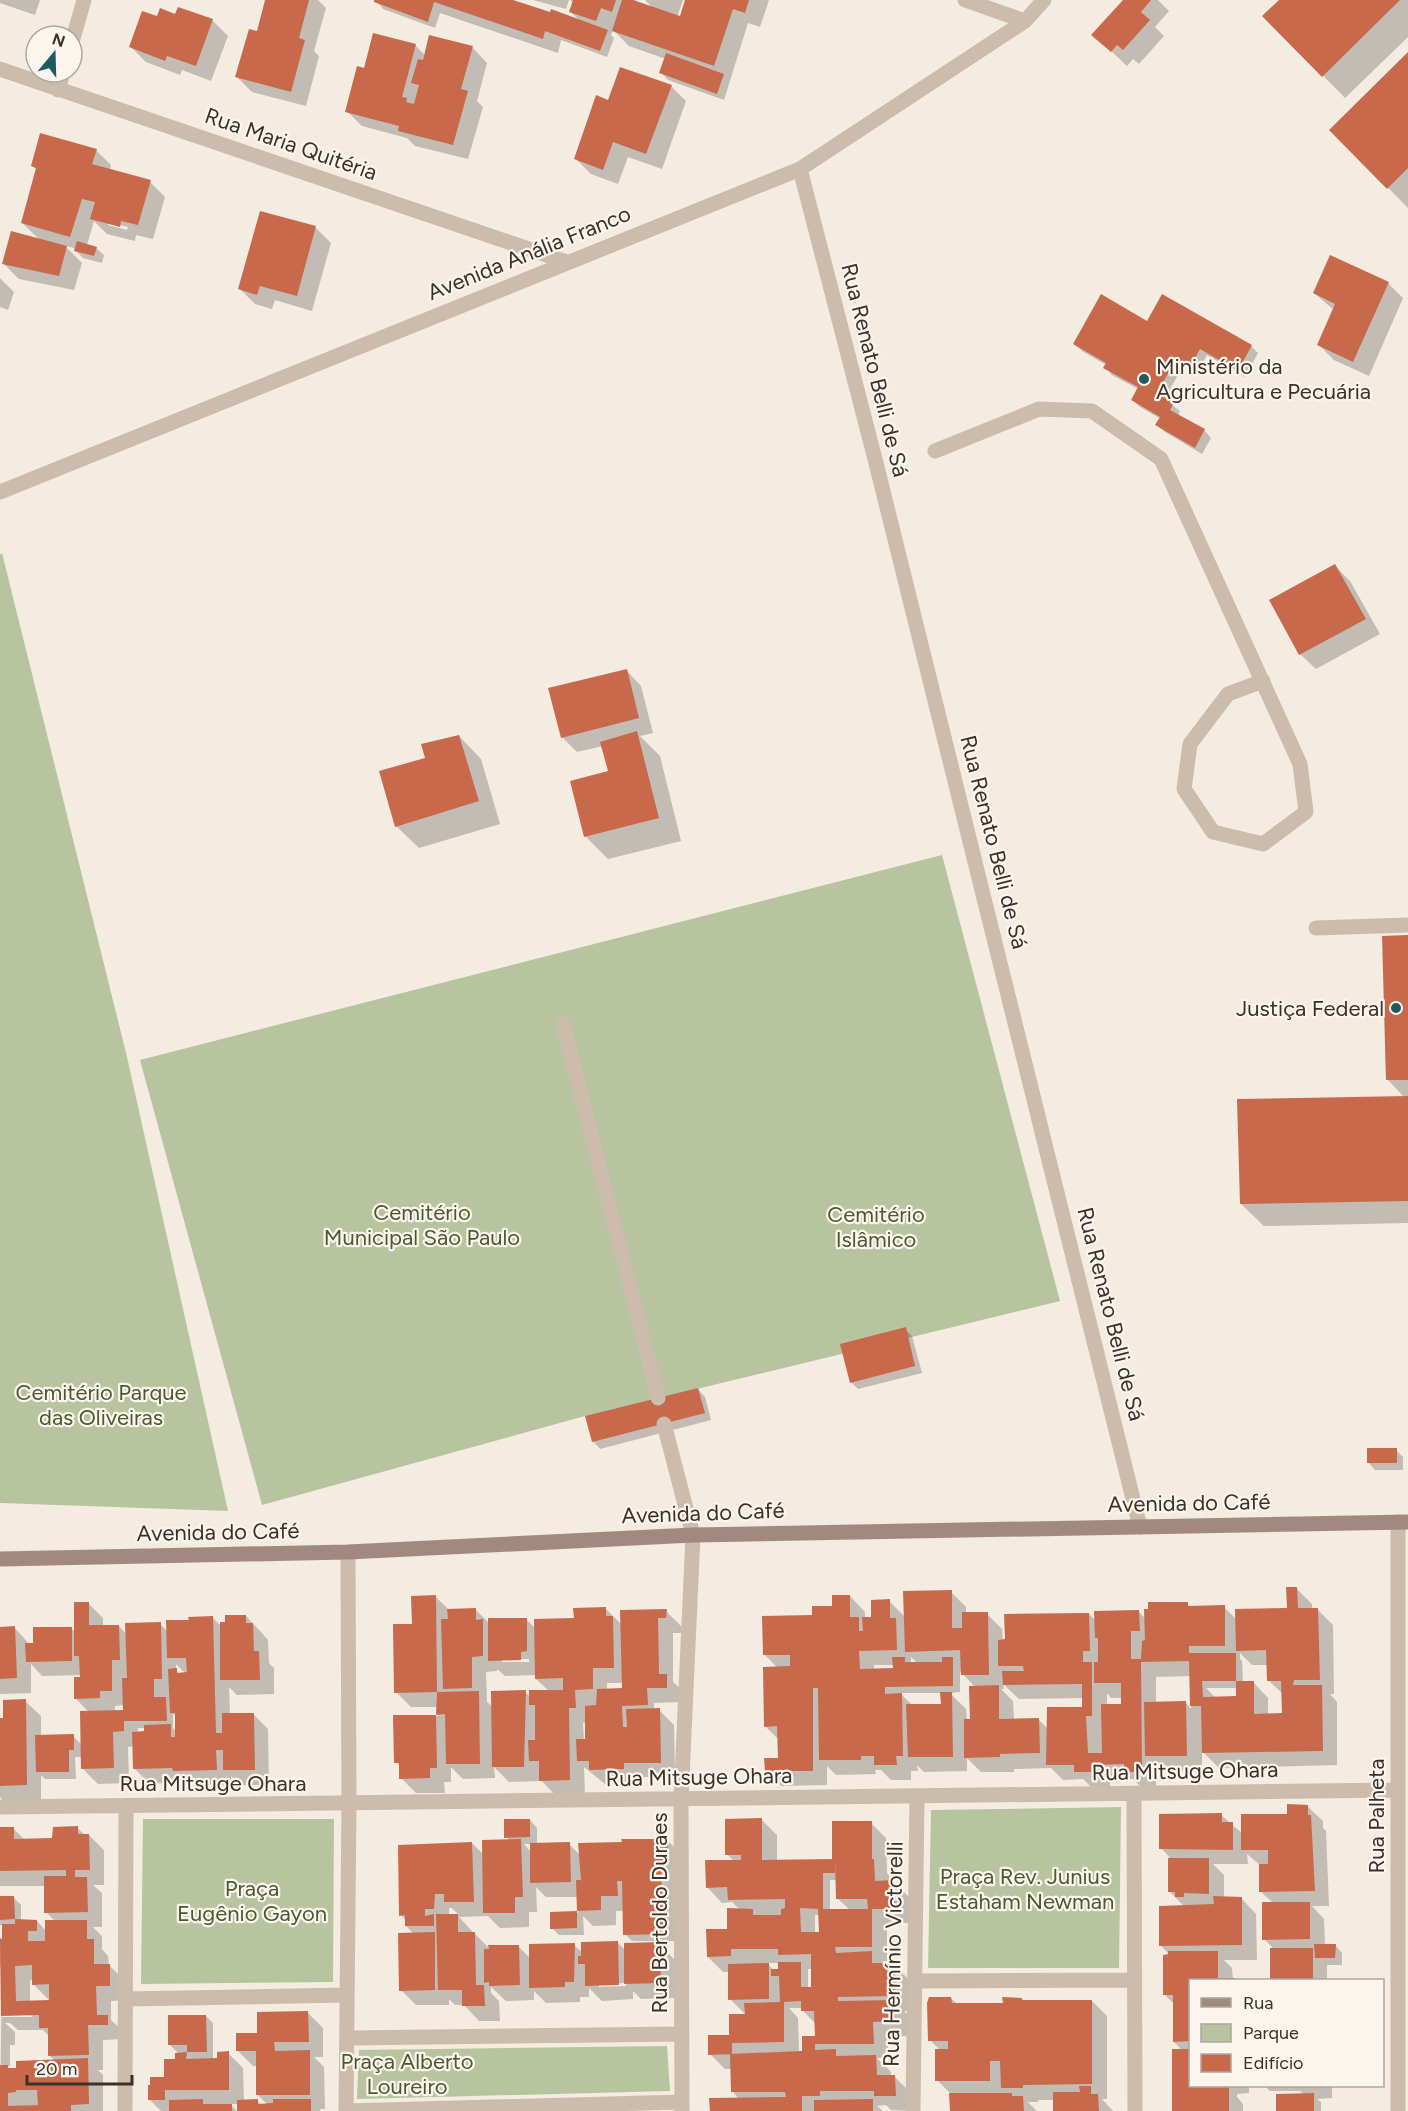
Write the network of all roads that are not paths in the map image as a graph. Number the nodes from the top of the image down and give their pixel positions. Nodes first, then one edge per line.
1 (84, 0) edge
2 (965, 0) edge
3 (1044, 0) edge
4 (1025, 21) junction
5 (77, 24) edge
6 (0, 69) edge
7 (60, 84) edge
8 (58, 90) junction
9 (800, 169) junction
10 (567, 262) junction
11 (935, 451) dead end
12 (1, 491) edge
13 (1263, 681) junction
14 (1408, 925) edge
15 (1316, 928) dead end
16 (563, 1024) dead end
17 (658, 1398) dead end
18 (664, 1424) dead end
19 (1403, 1522) edge
20 (1140, 1527) junction
21 (693, 1535) junction
22 (348, 1552) junction
23 (0, 1559) edge
24 (1398, 1790) junction
25 (1134, 1794) junction
26 (917, 1797) junction
27 (681, 1800) junction
28 (349, 1804) junction
29 (126, 1806) junction
30 (0, 1807) edge
31 (1134, 1980) junction
32 (915, 1981) junction
33 (347, 1995) junction
34 (125, 1999) junction
35 (682, 2034) junction
36 (347, 2038) junction
37 (682, 2106) edge
38 (125, 2111) edge
39 (346, 2111) edge
40 (913, 2111) edge
41 (1135, 2111) edge
42 (1398, 2111) edge

1 - 5 street
2 - 4 street
3 - 4 street, Avenida Anália Franco
4 - 9 street, Avenida Anália Franco
6 - 8 street, Rua Maria Quitéria
7 - 8 street
8 - 10 street, Rua Maria Quitéria
9 - 10 street, Avenida Anália Franco
9 - 20 street, Rua Renato Belli de Sá
10 - 12 street, Avenida Anália Franco
11 - 13 street
13 - 13 street
14 - 15 street
16 - 17 street
18 - 21 street, Rua Bertoldo Duraes
19 - 20 street, Avenida do Café
19 - 24 street, Rua Palheta
20 - 21 street, Avenida do Café
21 - 22 street, Avenida do Café
21 - 27 street, Rua Bertoldo Duraes
22 - 23 street, Avenida do Café
22 - 28 street
24 - 25 street, Rua Mitsuge Ohara
24 - 42 street, Rua Palheta
25 - 26 street, Rua Mitsuge Ohara
25 - 31 street
26 - 27 street, Rua Mitsuge Ohara
26 - 32 street, Rua Hermínio Victorelli
27 - 28 street, Rua Mitsuge Ohara
27 - 35 street, Rua Bertoldo Duraes
28 - 29 street, Rua Mitsuge Ohara
28 - 33 street
29 - 30 street, Rua Mitsuge Ohara
29 - 34 street
31 - 32 street
31 - 41 street
32 - 40 street, Rua Hermínio Victorelli
33 - 34 street
33 - 36 street
34 - 38 street
35 - 36 street
35 - 37 street, Rua Bertoldo Duraes
36 - 39 street
37 - 39 street

